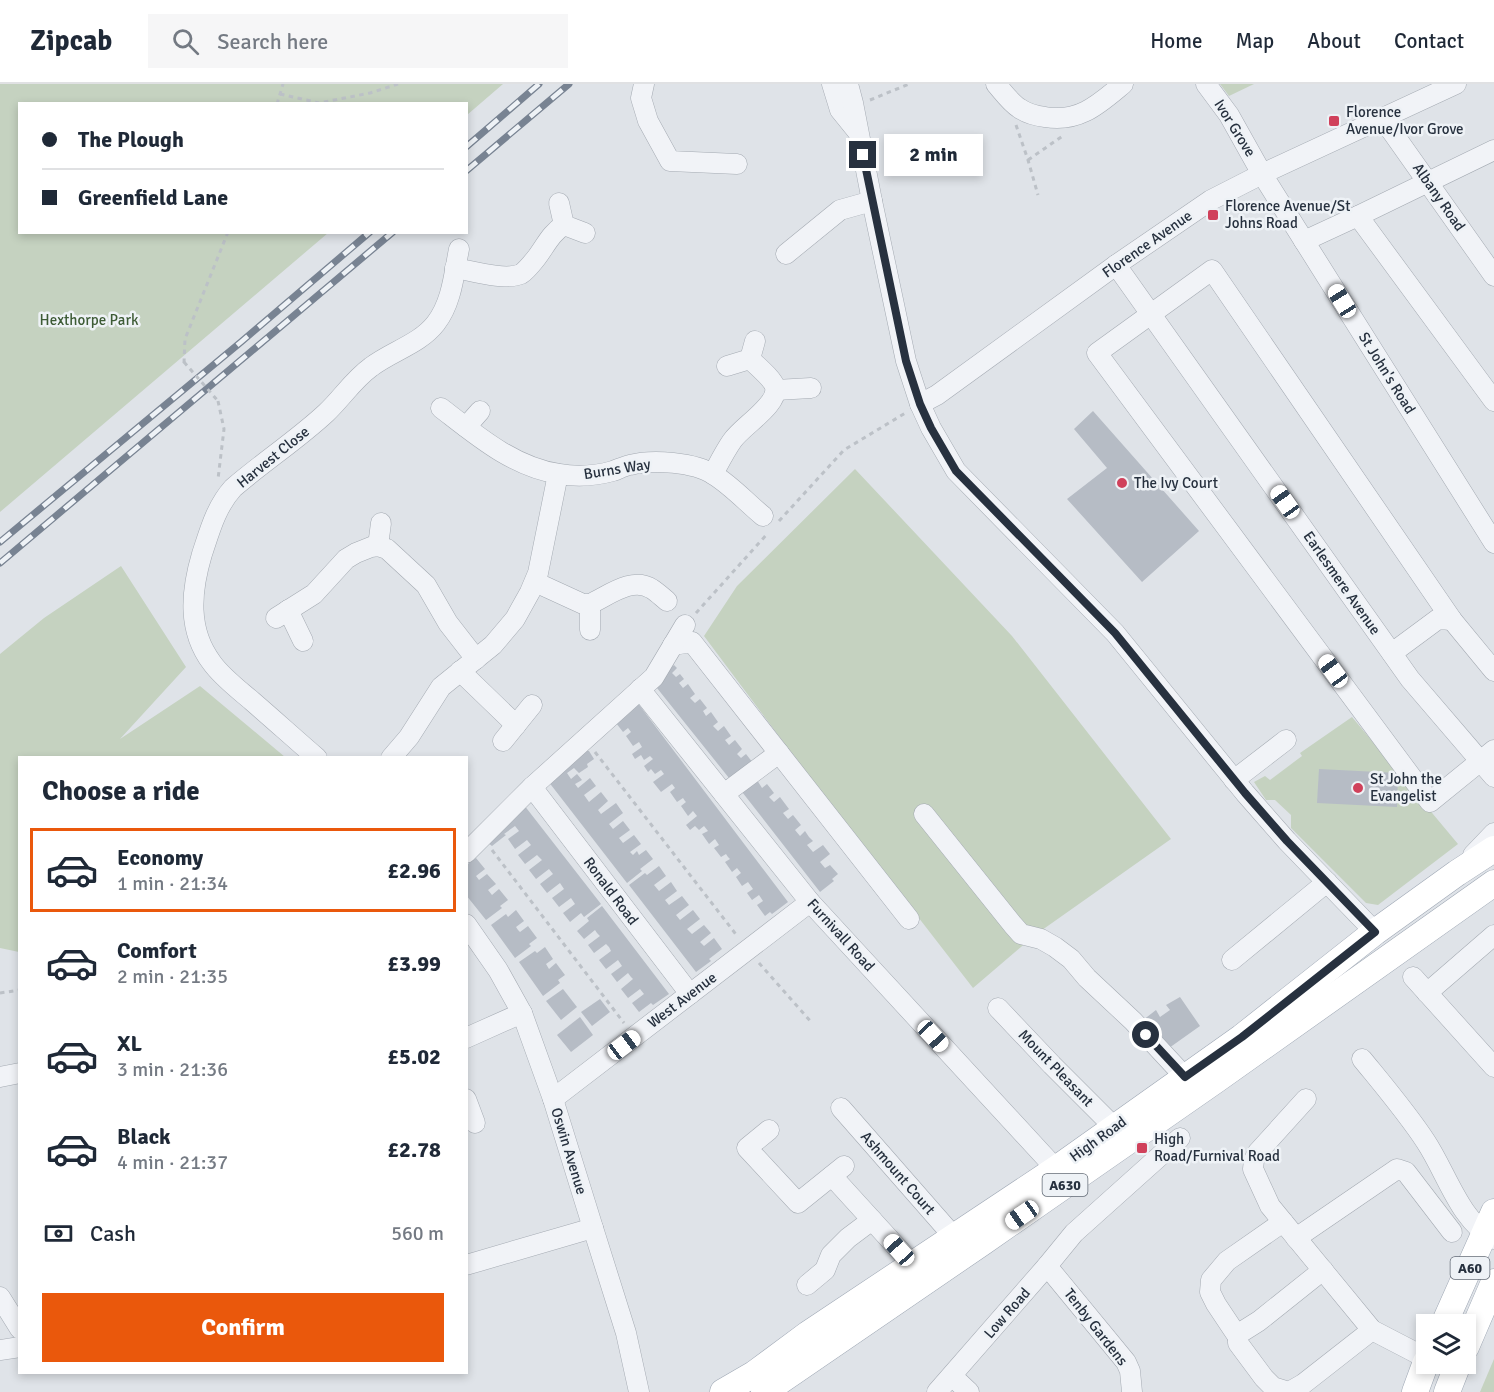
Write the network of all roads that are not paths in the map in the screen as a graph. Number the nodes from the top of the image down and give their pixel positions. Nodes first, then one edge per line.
1 (644, 84) edge
2 (832, 84) edge
3 (848, 84) edge
4 (996, 84) edge
5 (1123, 84) edge
6 (1206, 84) edge
7 (1456, 84) edge
8 (1383, 119) junction
9 (859, 132) junction
10 (1494, 150) edge
11 (737, 164) dead end
12 (1262, 174) junction
13 (1428, 182) junction
14 (872, 201) junction
15 (560, 203) dead end
16 (1358, 216) junction
17 (564, 225) junction
18 (585, 233) dead end
19 (1304, 241) junction
20 (786, 254) dead end
21 (1116, 264) junction
22 (1494, 276) edge
23 (1152, 315) junction
24 (727, 366) dead end
25 (811, 388) dead end
26 (776, 390) junction
27 (1494, 401) edge
28 (920, 404) junction
29 (441, 408) dead end
30 (480, 411) dead end
31 (466, 427) junction
32 (558, 474) junction
33 (713, 474) junction
34 (763, 516) dead end
35 (381, 523) dead end
36 (1494, 543) edge
37 (378, 546) junction
38 (535, 582) junction
39 (667, 601) dead end
40 (590, 604) junction
41 (1452, 620) junction
42 (685, 625) road end
43 (590, 630) dead end
44 (303, 641) dead end
45 (673, 645) junction
46 (1392, 653) junction
47 (468, 665) junction
48 (1494, 671) edge
49 (640, 689) junction
50 (532, 705) dead end
51 (516, 725) junction
52 (1286, 740) dead end
53 (503, 741) dead end
54 (779, 753) junction
55 (315, 756) edge
56 (393, 756) edge
57 (1487, 756) edge
58 (1494, 777) edge
59 (1234, 780) junction
60 (532, 787) junction
61 (724, 794) junction
62 (924, 814) dead end
63 (1494, 833) edge
64 (1494, 849) edge
65 (468, 851) edge
66 (1457, 873) junction
67 (1494, 873) edge
68 (1327, 882) junction
69 (1494, 883) edge
70 (810, 902) junction
71 (909, 919) dead end
72 (468, 927) edge
73 (1494, 935) edge
74 (1381, 947) junction
75 (1232, 960) dead end
76 (1413, 978) dead end
77 (1427, 993) junction
78 (690, 994) junction
79 (998, 1008) dead end
80 (522, 1013) junction
81 (468, 1037) edge
82 (1362, 1059) dead end
83 (1494, 1067) edge
84 (18, 1073) edge
85 (0, 1077) edge
86 (1185, 1077) junction
87 (553, 1099) junction
88 (1306, 1099) dead end
89 (468, 1104) edge
90 (841, 1108) dead end
91 (475, 1123) dead end
92 (1114, 1127) junction
93 (769, 1130) dead end
94 (1180, 1138) dead end
95 (1056, 1169) junction
96 (872, 1220) junction
97 (1283, 1222) junction
98 (593, 1228) junction
99 (1491, 1228) edge
100 (1452, 1232) dead end
101 (954, 1237) junction
102 (1296, 1238) junction
103 (468, 1263) edge
104 (913, 1265) junction
105 (1047, 1266) junction
106 (1323, 1270) junction
107 (1494, 1282) edge
108 (807, 1285) dead end
109 (0, 1298) edge
110 (1449, 1314) edge
111 (1475, 1314) edge
112 (1476, 1324) edge
113 (18, 1326) edge
114 (1372, 1330) junction
115 (1238, 1337) junction
116 (18, 1347) edge
117 (0, 1350) edge
118 (1416, 1354) edge
119 (792, 1372) junction
120 (1421, 1374) edge
121 (1454, 1374) edge
122 (952, 1376) junction
123 (639, 1392) edge
124 (723, 1392) edge
125 (752, 1392) edge
126 (764, 1392) edge
127 (937, 1392) edge
128 (969, 1392) edge
129 (1132, 1392) edge
130 (1415, 1392) edge
131 (1446, 1392) edge

1 - 11 street
2 - 9 street
3 - 9 street
4 - 5 street
6 - 12 street, Ivor Grove
7 - 8 street, Florence Avenue
8 - 12 street, Florence Avenue
8 - 13 street, Albany Road
9 - 14 street
10 - 13 street
12 - 19 street, St John's Road
12 - 21 street, Florence Avenue
13 - 16 street
13 - 22 street, Albany Road
14 - 20 street
14 - 28 street
15 - 17 street
16 - 19 street
16 - 27 street
17 - 18 street
17 - 55 street, Harvest Close
19 - 36 street, St John's Road
21 - 23 street, Earlesmere Avenue
21 - 28 street, Florence Avenue
23 - 41 street
23 - 46 street, Earlesmere Avenue
23 - 57 street
24 - 26 street
25 - 26 street
26 - 33 street
28 - 59 street
29 - 31 street, Burns Way
30 - 31 street
31 - 32 street, Burns Way
32 - 33 street, Burns Way
32 - 38 street
33 - 34 street, Burns Way
35 - 37 street
37 - 44 street
37 - 47 street
38 - 40 street
38 - 47 street
39 - 40 street
40 - 43 street
41 - 46 street
41 - 48 street
42 - 45 street
45 - 49 street
45 - 54 street
46 - 57 street, Earlesmere Avenue
47 - 51 street
47 - 56 street
49 - 60 street
49 - 61 street, Furnivall Road
50 - 51 street
51 - 53 street
52 - 59 street
54 - 61 street
54 - 71 street
57 - 58 street, Earlesmere Avenue
59 - 68 street
60 - 65 street
60 - 78 street, Ronald Road
61 - 70 street, Furnivall Road
62 - 86 street
63 - 66 street, High Road
64 - 66 main road, High Road / A630
66 - 74 main road, High Road / A630
67 - 74 main road
68 - 74 street
68 - 75 street
69 - 74 main road, High Road / A630
70 - 78 street, West Avenue
70 - 95 street, Furnivall Road
72 - 80 street, Oswin Avenue
73 - 77 street
74 - 86 main road, High Road / A630
74 - 119 main road, High Road / A630
76 - 77 street
77 - 83 street
78 - 87 street, West Avenue
79 - 92 street, Mount Pleasant
80 - 81 street
80 - 87 street, Oswin Avenue
82 - 99 street
84 - 85 street
86 - 92 main road, High Road / A630
87 - 98 street, Oswin Avenue
88 - 97 street
89 - 91 street
90 - 101 street, Ashmount Court
92 - 95 main road, High Road / A630
93 - 96 street
94 - 105 street, Low Road
95 - 101 main road, High Road / A630
96 - 104 street
96 - 108 street
97 - 102 street
97 - 115 street
98 - 103 street
98 - 123 street, Oswin Avenue
99 - 110 main road, A60
100 - 102 street
101 - 104 main road, High Road / A630
102 - 106 street
104 - 124 main road, High Road / A630
105 - 122 street, Low Road
105 - 129 street, Tenby Gardens
106 - 114 street
106 - 115 street
107 - 111 main road, A60
107 - 112 main road, A60
109 - 113 street
114 - 115 street
114 - 118 street
116 - 117 street
119 - 125 main road, A630
119 - 126 main road, A630
120 - 130 main road
121 - 131 main road
122 - 127 street, Low Road
122 - 128 street

